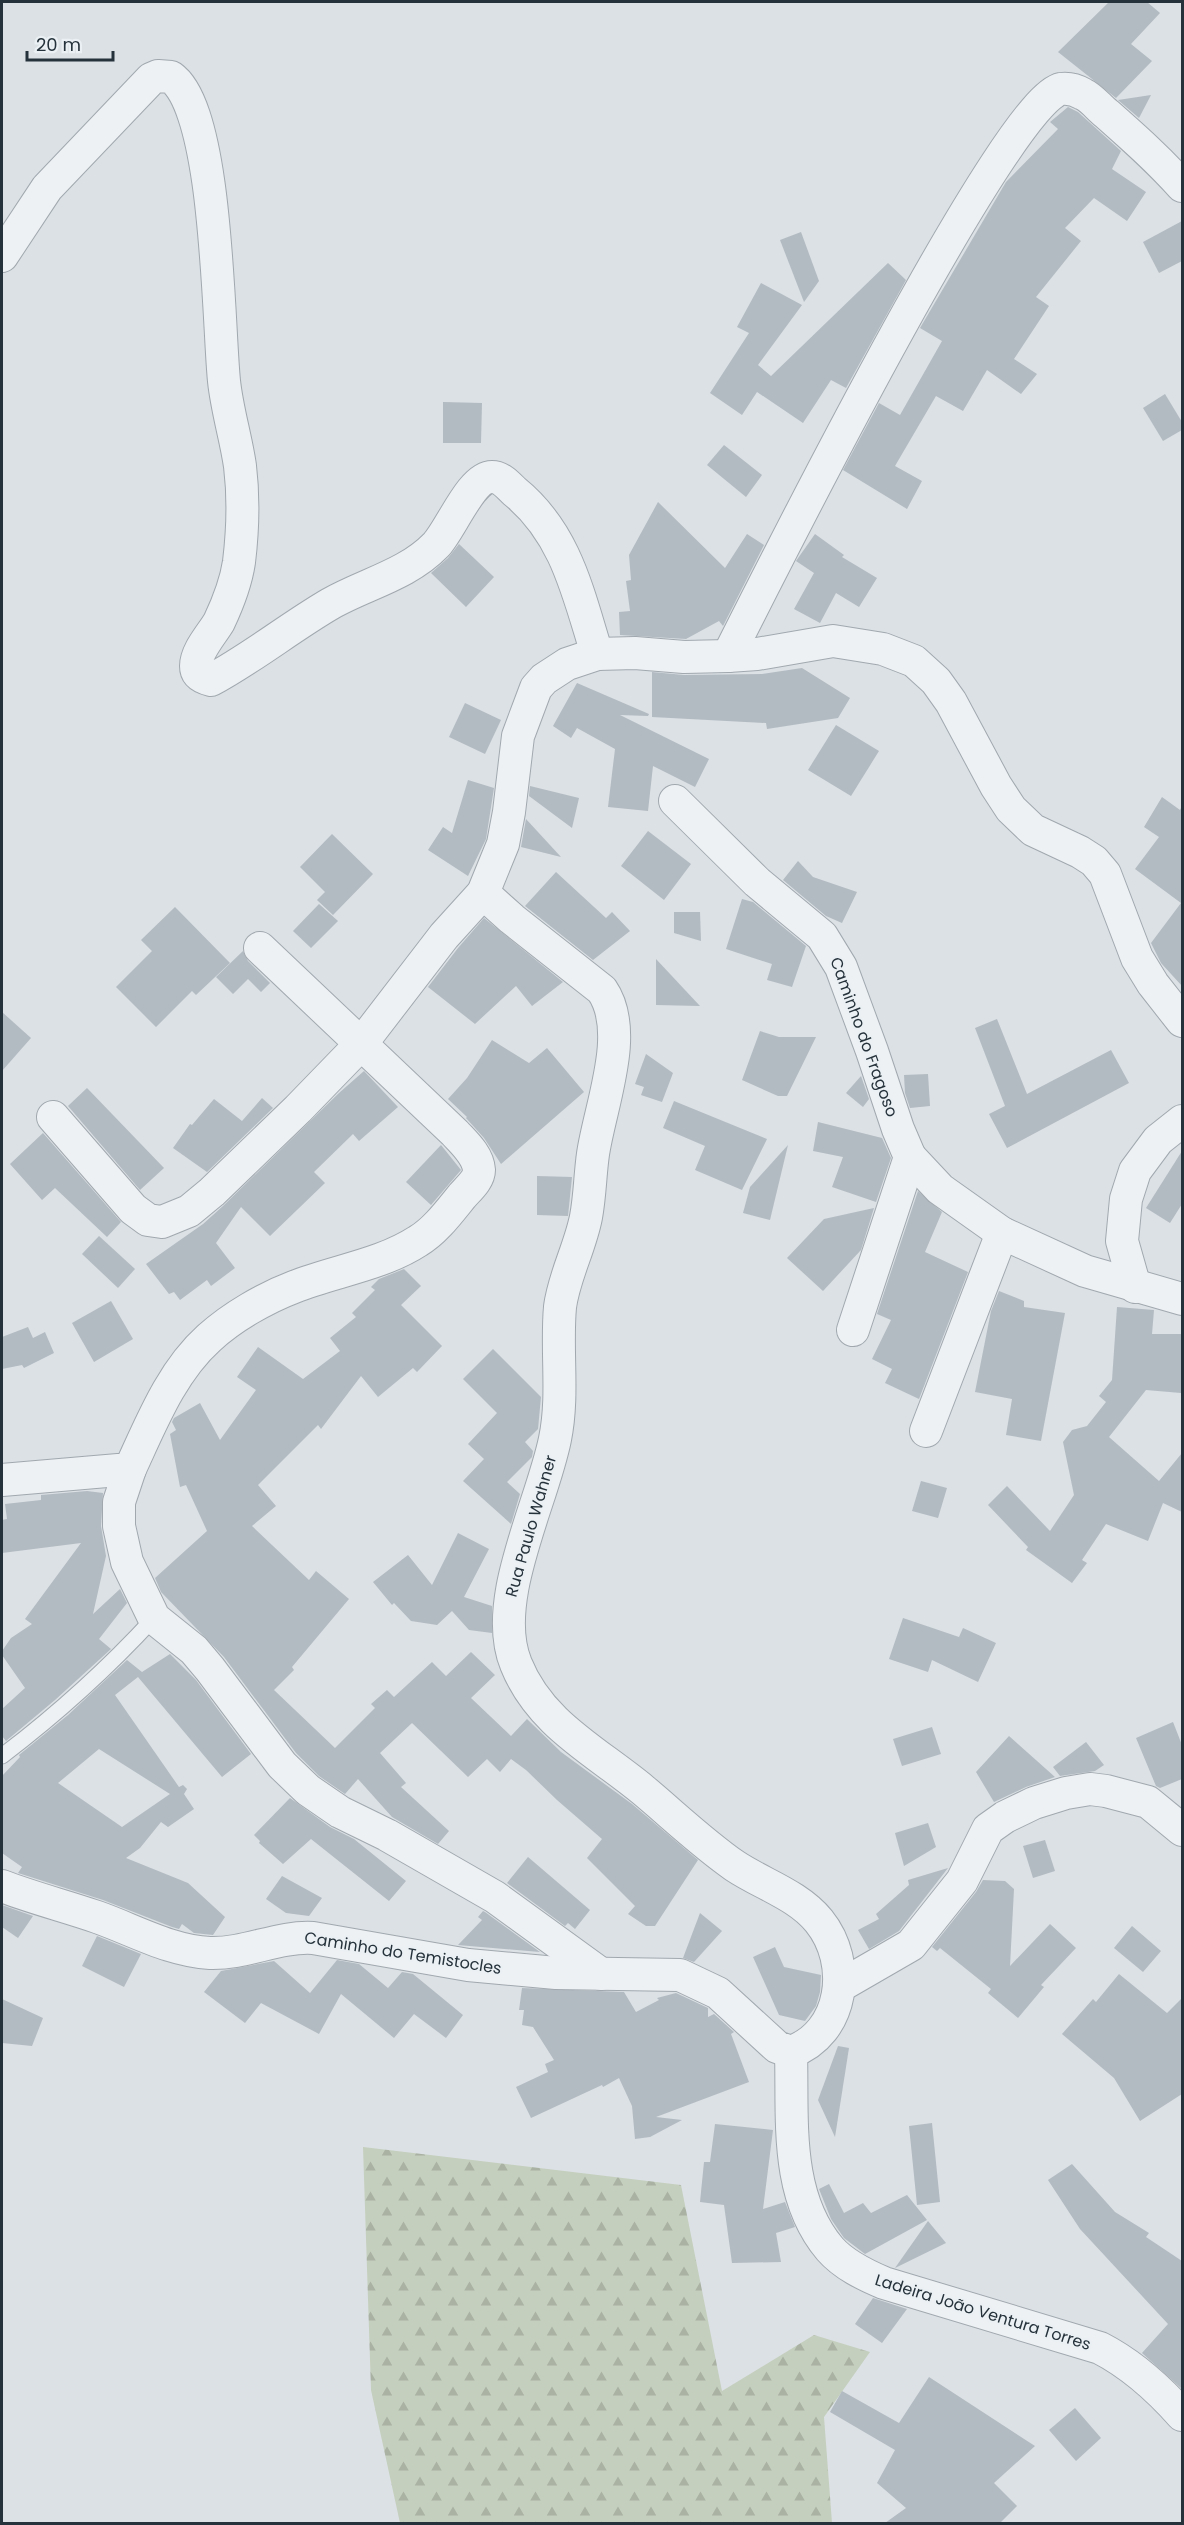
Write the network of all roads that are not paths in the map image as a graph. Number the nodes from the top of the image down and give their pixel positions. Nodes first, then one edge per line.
1 (1182, 186) edge
2 (2, 256) edge
3 (597, 654) junction
4 (728, 656) junction
5 (675, 801) dead end
6 (483, 893) junction
7 (260, 948) dead end
8 (1182, 1021) edge
9 (361, 1044) junction
10 (53, 1117) dead end
11 (1182, 1121) edge
12 (910, 1157) junction
13 (1002, 1233) junction
14 (1135, 1287) junction
15 (1182, 1299) edge
16 (853, 1330) dead end
17 (926, 1431) dead end
18 (130, 1469) junction
19 (2, 1480) edge
20 (154, 1618) junction
21 (2, 1756) edge
22 (1182, 1830) edge
23 (2, 1886) edge
24 (601, 1974) junction
25 (840, 1986) junction
26 (791, 2052) junction
27 (1182, 2415) edge

1 - 4 street
2 - 3 street
3 - 4 street
3 - 6 street
4 - 8 street
5 - 12 street, Caminho do Fragoso
6 - 9 street
6 - 25 street, Rua Paulo Wahner
7 - 9 street
9 - 10 street
9 - 18 street
11 - 14 street
12 - 13 street, Caminho do Fragoso
12 - 16 street
13 - 14 street, Caminho do Fragoso
13 - 17 street
14 - 15 street, Caminho do Fragoso
18 - 19 street
18 - 20 street
20 - 21 lane
20 - 24 street
22 - 25 street
23 - 24 street, Caminho do Temistocles
24 - 26 street, Caminho do Temistocles
25 - 26 street, Rua Paulo Wahner
26 - 27 street, Ladeira João Ventura Torres

